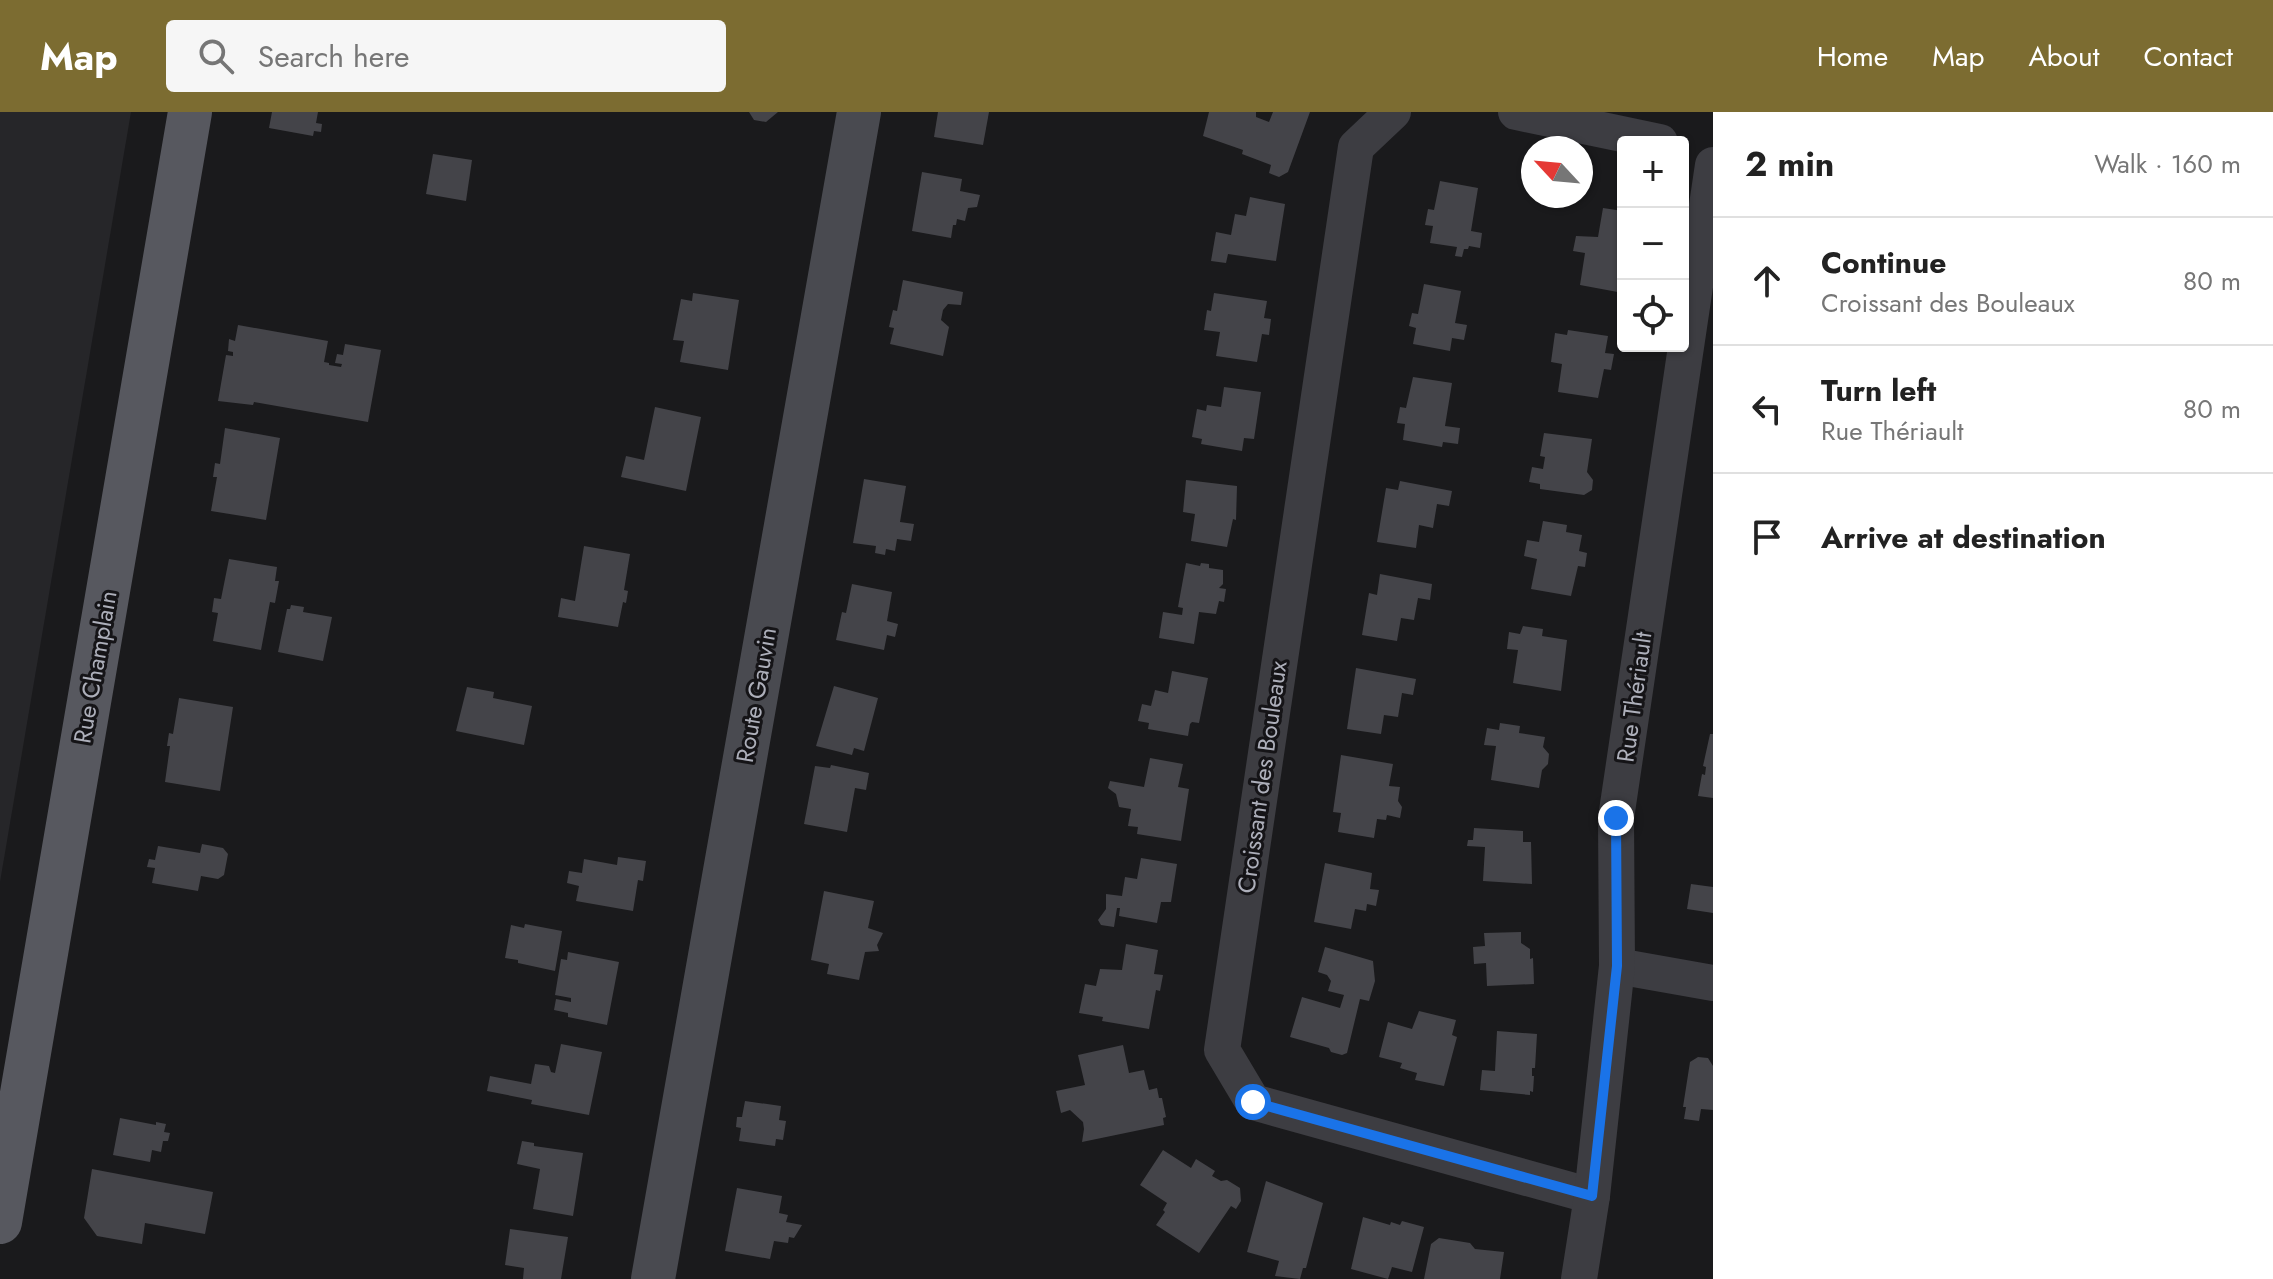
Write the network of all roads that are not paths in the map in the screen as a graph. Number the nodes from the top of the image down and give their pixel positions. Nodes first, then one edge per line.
1 (190, 112) edge
2 (859, 112) edge
3 (1393, 112) edge
4 (1516, 112) edge
5 (1631, 136) edge
6 (1689, 148) edge
7 (1713, 153) edge
8 (1713, 165) edge
9 (1617, 966) junction
10 (1713, 983) edge
11 (1592, 1196) junction
12 (0, 1222) edge
13 (653, 1279) edge
14 (1579, 1279) edge

1 - 12 main road, Rue Champlain
2 - 13 street, Route Gauvin
3 - 11 street, Croissant des Bouleaux
4 - 5 street
6 - 7 street
8 - 9 street, Rue Thériault
9 - 10 street
9 - 11 street, Rue Thériault
11 - 14 street, Rue Thériault

